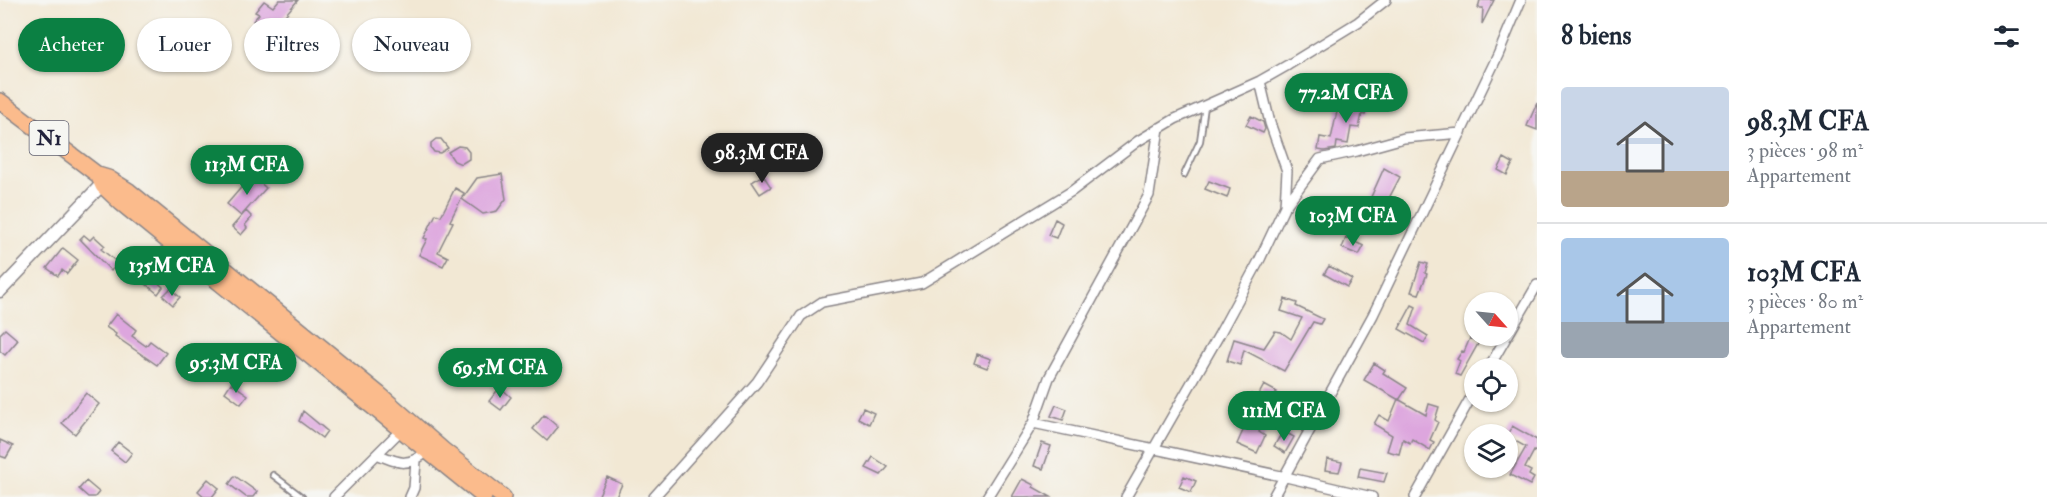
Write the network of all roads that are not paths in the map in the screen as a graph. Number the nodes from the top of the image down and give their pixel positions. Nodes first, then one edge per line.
1 (1386, 0) edge
2 (1521, 0) edge
3 (1260, 81) junction
4 (0, 101) edge
5 (1205, 106) junction
6 (1159, 128) junction
7 (1461, 133) junction
8 (1184, 175) dead end
9 (103, 180) junction
10 (1284, 208) junction
11 (1537, 285) edge
12 (0, 291) edge
13 (1518, 317) edge
14 (1464, 410) edge
15 (1033, 423) junction
16 (401, 430) junction
17 (1153, 449) junction
18 (379, 455) junction
19 (422, 456) junction
20 (273, 475) dead end
21 (1286, 477) junction
22 (302, 497) edge
23 (334, 497) edge
24 (410, 497) edge
25 (484, 497) edge
26 (503, 497) edge
27 (654, 497) edge
28 (987, 497) edge
29 (1126, 497) edge
30 (1274, 497) edge
31 (1372, 497) edge
32 (1415, 497) edge

1 - 3 street
2 - 7 street
3 - 5 street
3 - 10 street
4 - 9 main road, N1
5 - 6 street
5 - 8 lane
6 - 15 street
6 - 27 street
7 - 10 street
7 - 21 street
9 - 12 street
9 - 16 main road, N1
9 - 26 main road, N1
10 - 17 street
11 - 13 street
14 - 32 street
15 - 17 street
15 - 28 street
16 - 18 street
16 - 19 main road, N1
17 - 21 street
17 - 29 street
18 - 19 street
18 - 23 street
19 - 24 street
19 - 25 main road, N1
20 - 22 lane
21 - 30 street
21 - 31 street

